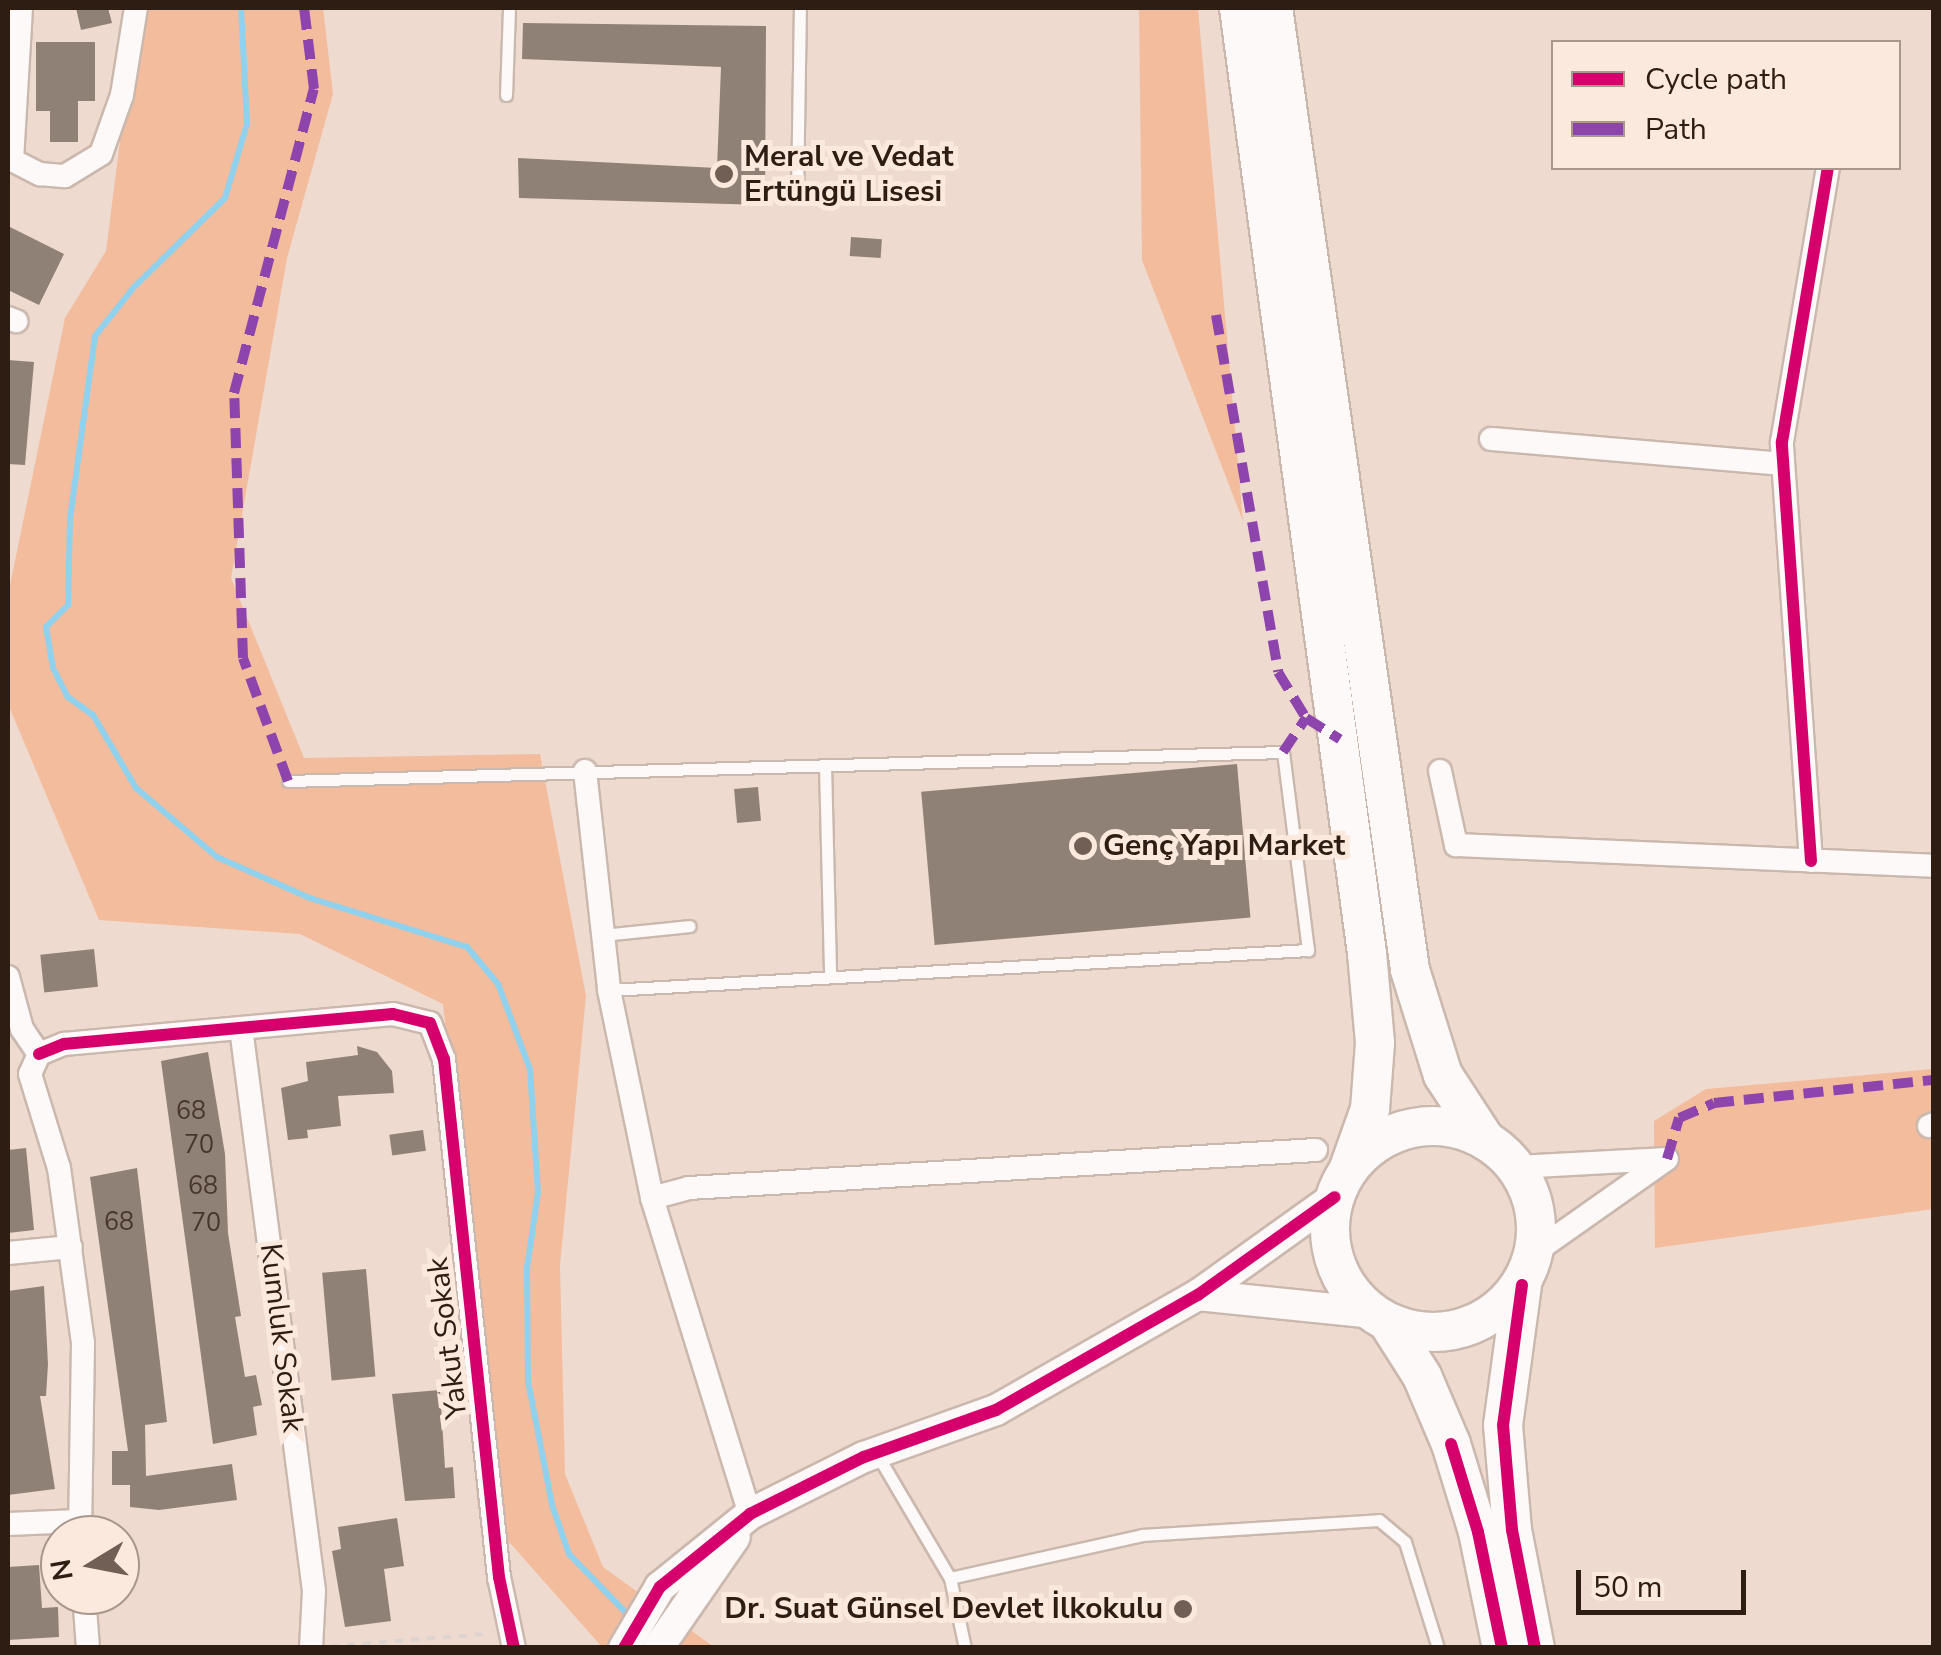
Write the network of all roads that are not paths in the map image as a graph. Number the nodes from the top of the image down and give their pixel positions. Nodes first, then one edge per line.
1 (21, 8) edge
2 (136, 8) edge
3 (509, 8) edge
4 (800, 8) edge
5 (1239, 8) edge
6 (1273, 8) edge
7 (506, 95) dead end
8 (10, 159) edge
9 (1828, 170) edge
10 (797, 196) dead end
11 (1491, 439) dead end
12 (1781, 464) junction
13 (825, 765) junction
14 (586, 771) junction
15 (1440, 771) dead end
16 (288, 781) dead end
17 (1811, 860) junction
18 (1934, 866) edge
19 (690, 926) dead end
20 (603, 935) junction
21 (8, 977) edge
22 (830, 977) junction
23 (609, 990) junction
24 (242, 1028) junction
25 (38, 1054) junction
26 (1486, 1141) junction
27 (1517, 1167) junction
28 (1333, 1172) junction
29 (652, 1198) junction
30 (71, 1247) junction
31 (8, 1253) edge
32 (1528, 1268) junction
33 (1198, 1295) junction
34 (1380, 1318) junction
35 (876, 1453) junction
36 (750, 1514) junction
37 (80, 1515) edge
38 (8, 1524) edge
39 (40, 1526) edge
40 (950, 1578) junction
41 (674, 1593) junction
42 (86, 1615) edge
43 (512, 1640) edge
44 (311, 1647) edge
45 (88, 1648) edge
46 (624, 1648) edge
47 (658, 1648) edge
48 (965, 1648) edge
49 (1438, 1648) edge
50 (1502, 1648) edge
51 (1535, 1648) edge

1 - 8 street
2 - 8 street
3 - 7 lane
4 - 10 lane
5 - 28 highway
6 - 26 highway
9 - 12 street
11 - 12 street
12 - 17 street
13 - 14 lane
13 - 22 lane
13 - 22 lane
14 - 16 lane
14 - 20 street
15 - 17 street
17 - 18 street
19 - 20 lane
20 - 23 street
21 - 25 street
22 - 23 lane
23 - 29 street
24 - 25 street
24 - 43 street, Yakut Sokak
24 - 44 street, Kumluk Sokak
25 - 30 street
26 - 27 highway
26 - 28 highway
27 - 32 highway
27 - 32 street
28 - 29 street
28 - 33 street
28 - 34 highway
29 - 36 street
30 - 31 street
30 - 37 street
32 - 34 highway
32 - 51 highway
33 - 34 street
33 - 35 street
34 - 50 highway
35 - 36 street
35 - 40 lane
36 - 41 street
38 - 39 street
40 - 48 lane
40 - 49 lane
41 - 46 street
41 - 47 street
42 - 45 street

